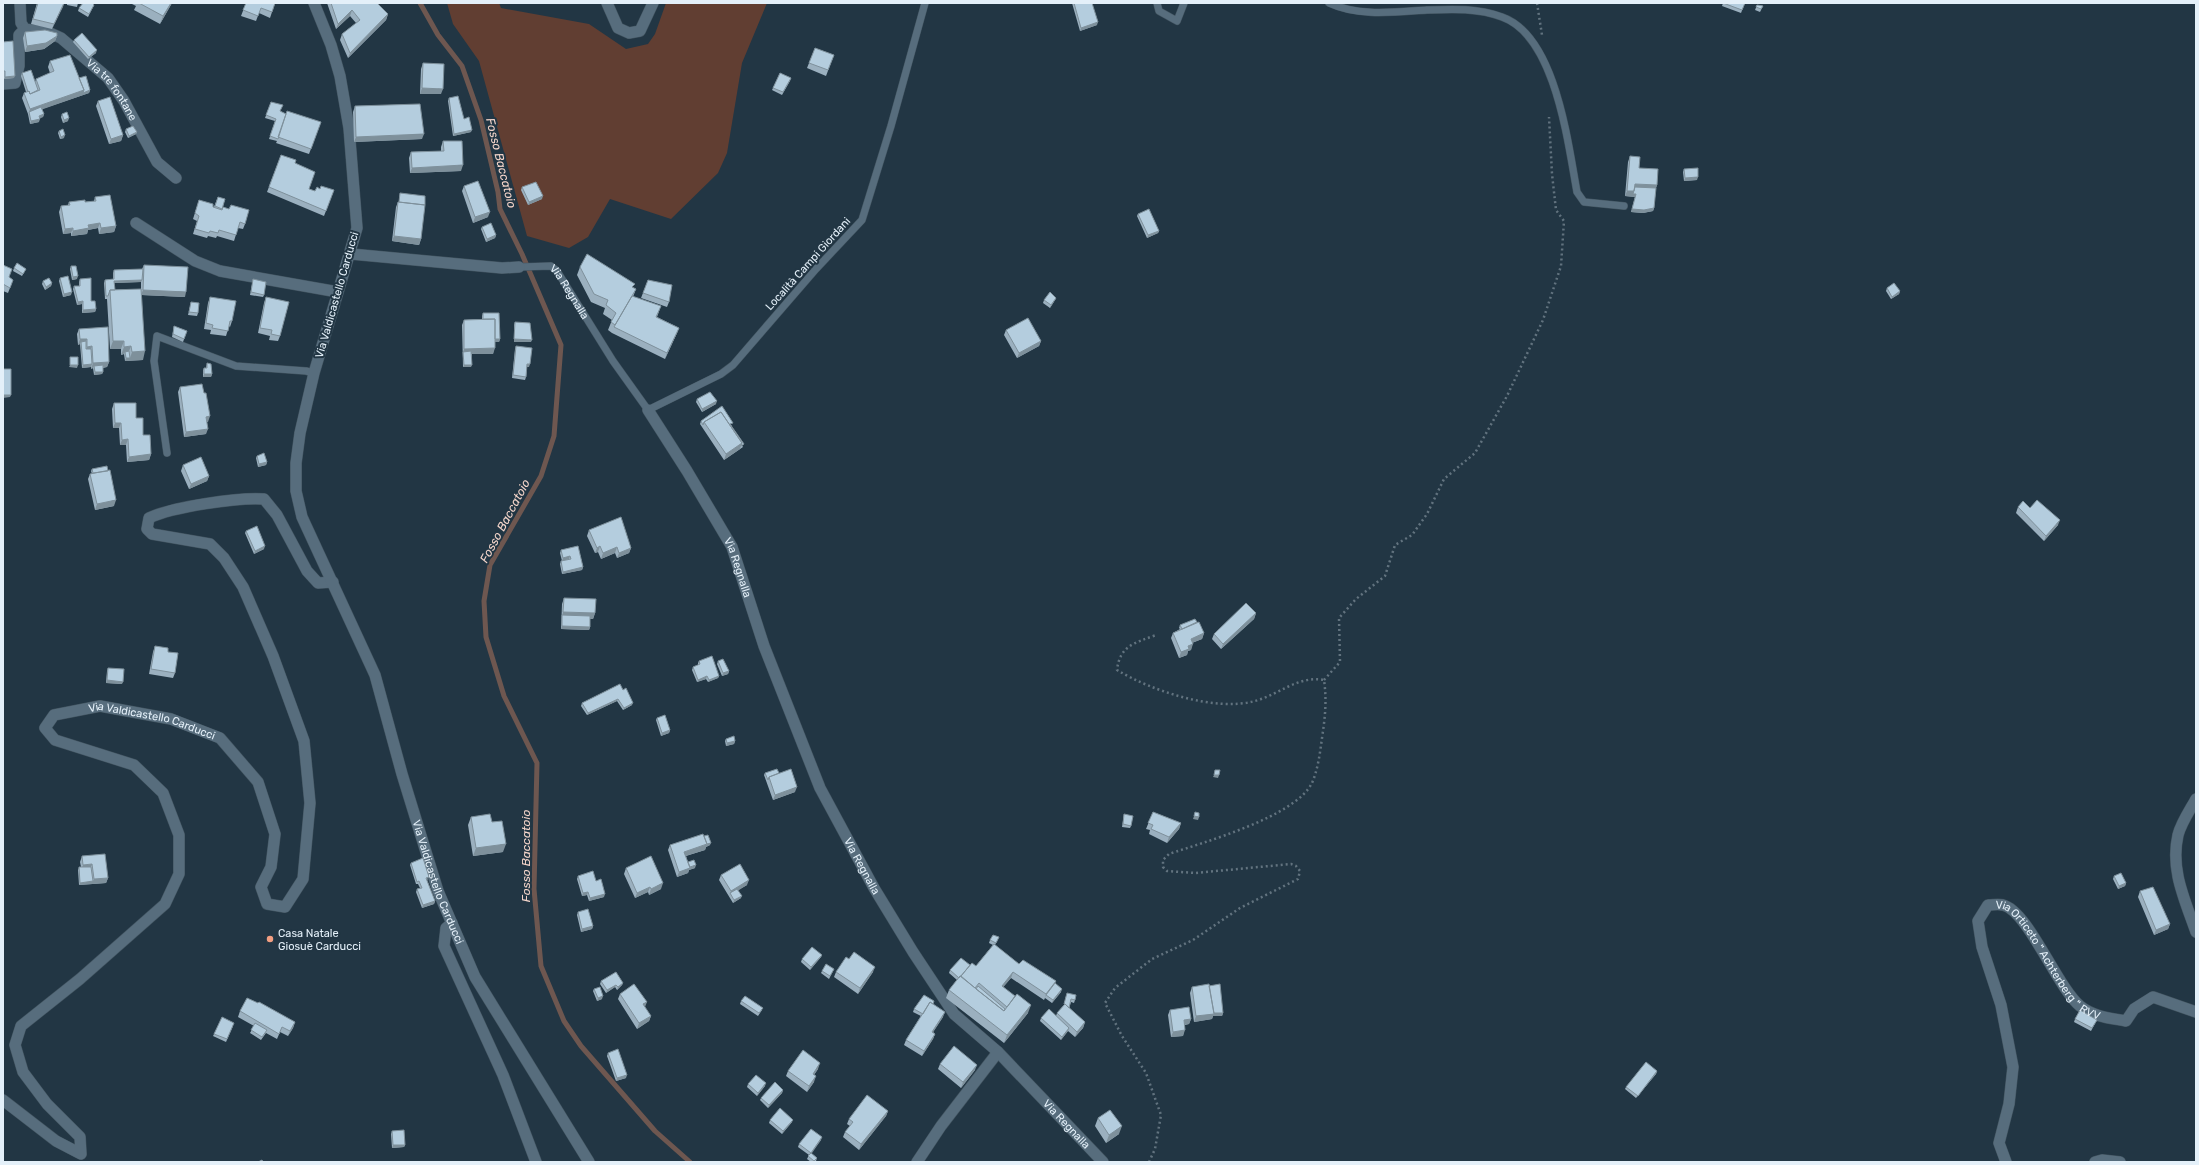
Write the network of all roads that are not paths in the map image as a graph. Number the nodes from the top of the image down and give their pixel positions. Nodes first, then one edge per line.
1 (20, 3) edge
2 (314, 3) edge
3 (607, 3) edge
4 (653, 3) edge
5 (925, 3) edge
6 (1157, 3) edge
7 (1184, 3) edge
8 (1328, 3) edge
9 (25, 29) junction
10 (3, 84) edge
11 (176, 178) dead end
12 (1624, 206) dead end
13 (136, 223) dead end
14 (351, 254) junction
15 (519, 267) joint
16 (338, 292) junction
17 (314, 373) junction
18 (648, 410) junction
19 (167, 453) dead end
20 (333, 582) junction
21 (2196, 799) edge
22 (452, 923) junction
23 (2196, 932) edge
24 (2196, 1012) edge
25 (998, 1052) junction
26 (3, 1100) edge
27 (536, 1162) edge
28 (589, 1162) edge
29 (918, 1162) edge
30 (1103, 1162) edge
31 (2006, 1162) edge
32 (2095, 1162) edge
33 (2120, 1162) edge

1 - 9 street
2 - 14 street, Via Valdicastello Carducci
3 - 4 street
5 - 18 lane, Località Campi Giordani
6 - 7 lane
8 - 12 lane
9 - 10 street
9 - 11 street, Via tre fontane
13 - 16 street
14 - 15 street, Via Regnalla
14 - 16 street, Via Valdicastello Carducci
15 - 18 lane, Via Regnalla
16 - 17 street, Via Valdicastello Carducci
17 - 19 lane
17 - 20 street, Via Valdicastello Carducci
18 - 25 street, Via Regnalla
20 - 22 street, Via Valdicastello Carducci
20 - 26 street, Via Valdicastello Carducci
21 - 23 street
22 - 27 street
22 - 28 street, Via Valdicastello Carducci
24 - 31 street, Via Orticeto " Achterberg " RVV
25 - 29 street
25 - 30 street, Via Regnalla
32 - 33 street

